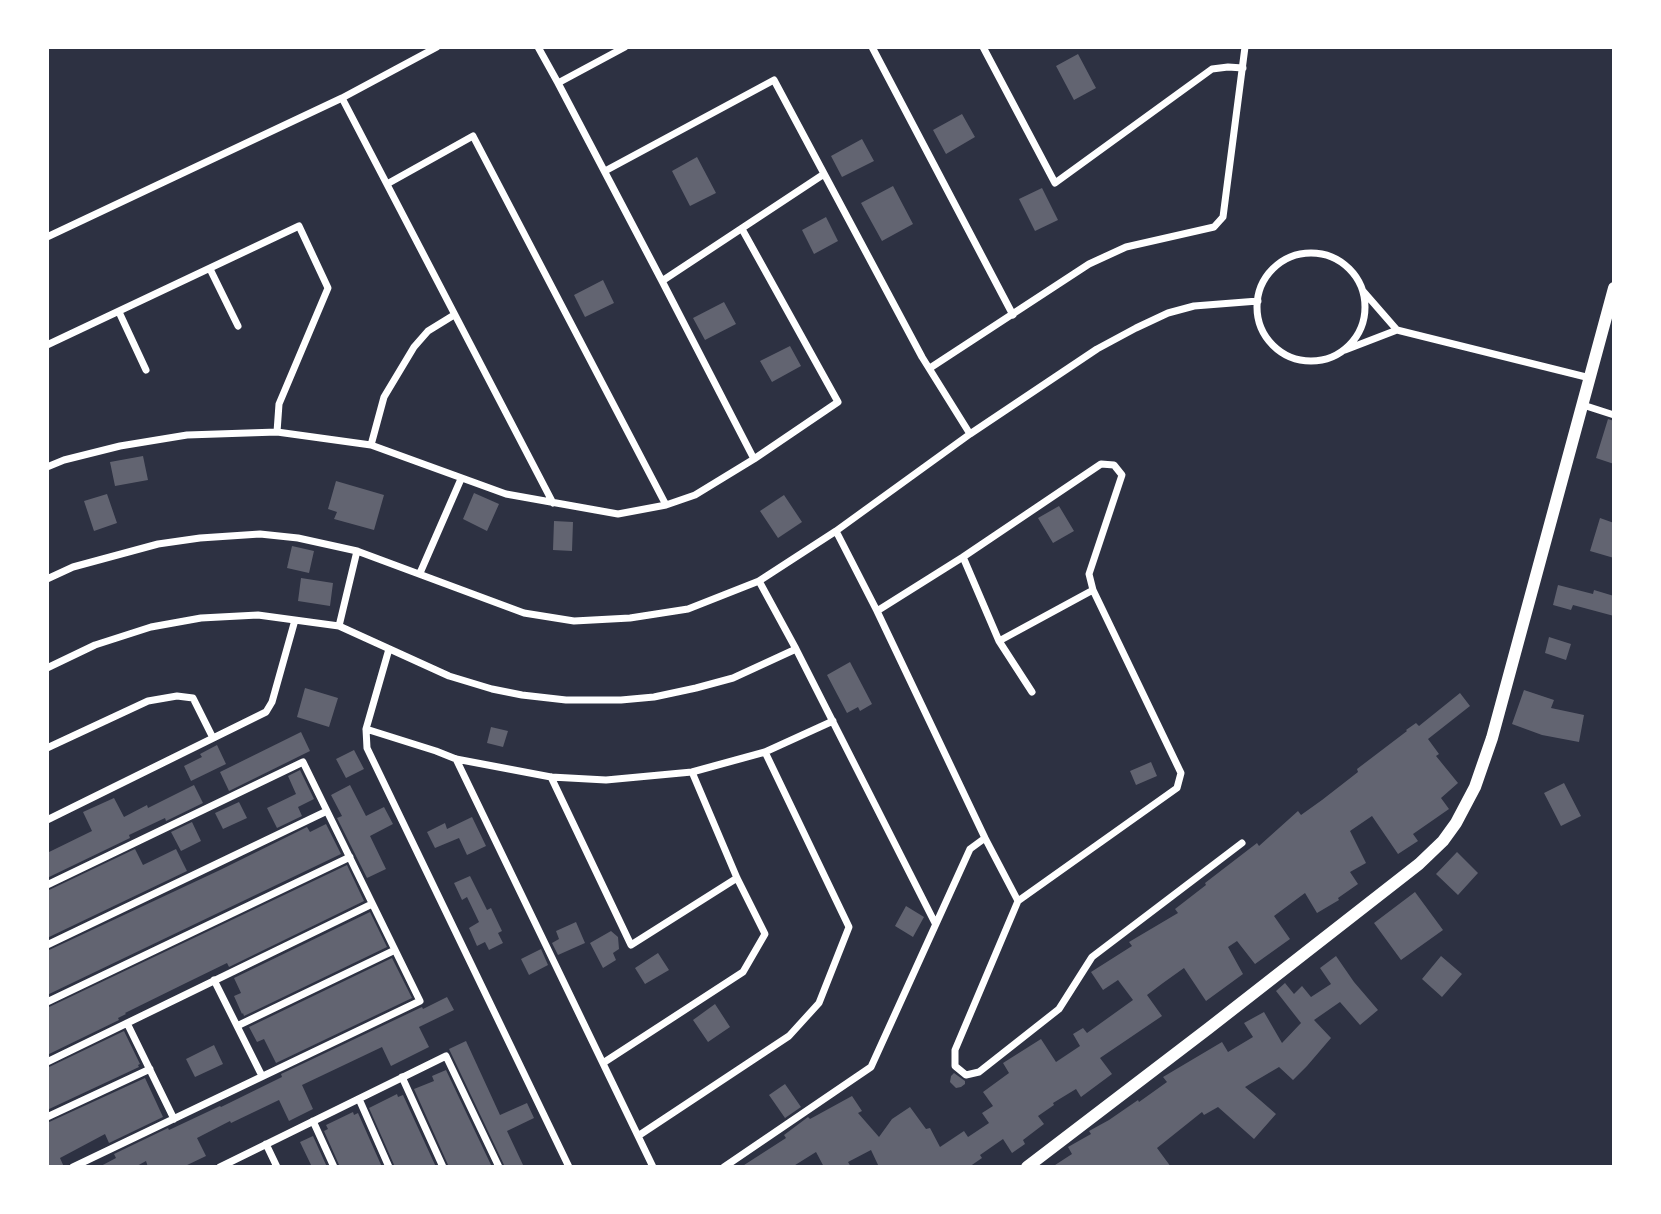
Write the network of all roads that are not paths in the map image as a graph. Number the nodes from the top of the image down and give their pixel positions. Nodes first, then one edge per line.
1 (437, 47) edge
2 (538, 47) edge
3 (625, 47) edge
4 (872, 47) edge
5 (983, 47) edge
6 (1245, 47) edge
7 (1243, 68) junction
8 (558, 83) junction
9 (342, 97) junction
10 (605, 172) junction
11 (824, 174) junction
12 (387, 184) junction
13 (741, 229) junction
14 (47, 237) edge
15 (210, 269) junction
16 (662, 281) junction
17 (1614, 288) edge
18 (1361, 289) junction
19 (1258, 301) junction
20 (119, 312) junction
21 (454, 315) junction
22 (1013, 315) junction
23 (238, 326) dead end
24 (1397, 330) junction
25 (47, 345) edge
26 (1341, 352) junction
27 (930, 368) junction
28 (146, 370) dead end
29 (1590, 378) junction
30 (1583, 405) junction
31 (1614, 415) edge
32 (277, 432) junction
33 (970, 434) junction
34 (371, 445) junction
35 (754, 459) junction
36 (47, 467) edge
37 (461, 479) junction
38 (553, 503) junction
39 (666, 505) junction
40 (836, 531) junction
41 (357, 551) junction
42 (963, 557) junction
43 (420, 573) junction
44 (47, 579) edge
45 (759, 581) junction
46 (1093, 590) junction
47 (877, 611) junction
48 (295, 620) junction
49 (339, 626) junction
50 (999, 641) junction
51 (389, 649) junction
52 (796, 649) junction
53 (47, 668) edge
54 (1032, 692) dead end
55 (833, 722) junction
56 (366, 729) junction
57 (213, 738) junction
58 (47, 748) edge
59 (765, 752) junction
60 (456, 759) junction
61 (692, 772) junction
62 (551, 776) junction
63 (327, 811) junction
64 (47, 820) edge
65 (985, 838) junction
66 (1242, 843) dead end
67 (350, 857) junction
68 (737, 877) junction
69 (47, 885) edge
70 (1018, 901) junction
71 (372, 904) junction
72 (936, 923) junction
73 (47, 945) edge
74 (395, 950) junction
75 (214, 980) junction
76 (47, 1002) edge
77 (127, 1023) junction
78 (237, 1026) junction
79 (47, 1062) edge
80 (603, 1063) junction
81 (150, 1069) junction
82 (262, 1076) junction
83 (402, 1077) junction
84 (359, 1099) junction
85 (47, 1117) edge
86 (174, 1119) junction
87 (313, 1121) junction
88 (638, 1136) junction
89 (266, 1144) junction
90 (74, 1167) edge
91 (220, 1167) edge
92 (277, 1167) edge
93 (334, 1167) edge
94 (389, 1167) edge
95 (443, 1167) edge
96 (499, 1167) edge
97 (569, 1167) edge
98 (653, 1167) edge
99 (724, 1167) edge
100 (1027, 1167) edge

1 - 9 street
2 - 8 street
3 - 8 street
4 - 22 street
5 - 7 street
6 - 7 street
7 - 22 street
8 - 10 street
9 - 12 street
9 - 14 street
10 - 11 street
10 - 16 street
11 - 13 street
11 - 27 street
12 - 21 street
12 - 39 street
13 - 16 street
13 - 35 street
15 - 20 street
15 - 23 street
15 - 32 street
16 - 35 street
17 - 29 main road
18 - 19 street
18 - 24 street
18 - 26 street
19 - 26 street
19 - 33 street
20 - 25 street
20 - 28 street
21 - 34 street
21 - 38 street
22 - 27 street
24 - 26 street
24 - 29 street
27 - 33 street
29 - 30 main road
30 - 31 street
30 - 100 main road
32 - 34 street
32 - 36 street
33 - 40 street
34 - 37 street
35 - 39 street
37 - 38 street
37 - 43 street
38 - 39 street
40 - 45 street
40 - 47 street
41 - 43 street
41 - 44 street
41 - 49 street
42 - 46 street
42 - 47 street
42 - 50 street
43 - 45 street
45 - 52 street
46 - 50 street
46 - 70 street
47 - 65 street
48 - 49 street
48 - 53 street
48 - 57 street
49 - 51 street
50 - 54 street
51 - 52 street
51 - 56 street
52 - 55 street
55 - 59 street
55 - 72 street
56 - 60 street
56 - 97 street
57 - 58 street
57 - 64 street
59 - 61 street
59 - 88 street
60 - 62 street
60 - 80 street
61 - 62 street
61 - 68 street
62 - 68 street
63 - 67 street
63 - 69 street
63 - 73 street
65 - 70 street
65 - 72 street
66 - 70 street
67 - 71 street
67 - 76 street
68 - 80 street
71 - 74 street
71 - 75 street
72 - 99 street
74 - 78 street
74 - 82 street
75 - 77 street
75 - 78 street
77 - 79 street
77 - 81 street
78 - 82 street
80 - 88 street
81 - 85 street
81 - 86 street
82 - 86 street
83 - 84 street
83 - 95 street
83 - 96 street
84 - 87 street
84 - 94 street
86 - 90 street
87 - 89 street
87 - 93 street
88 - 98 street
89 - 91 street
89 - 92 street

